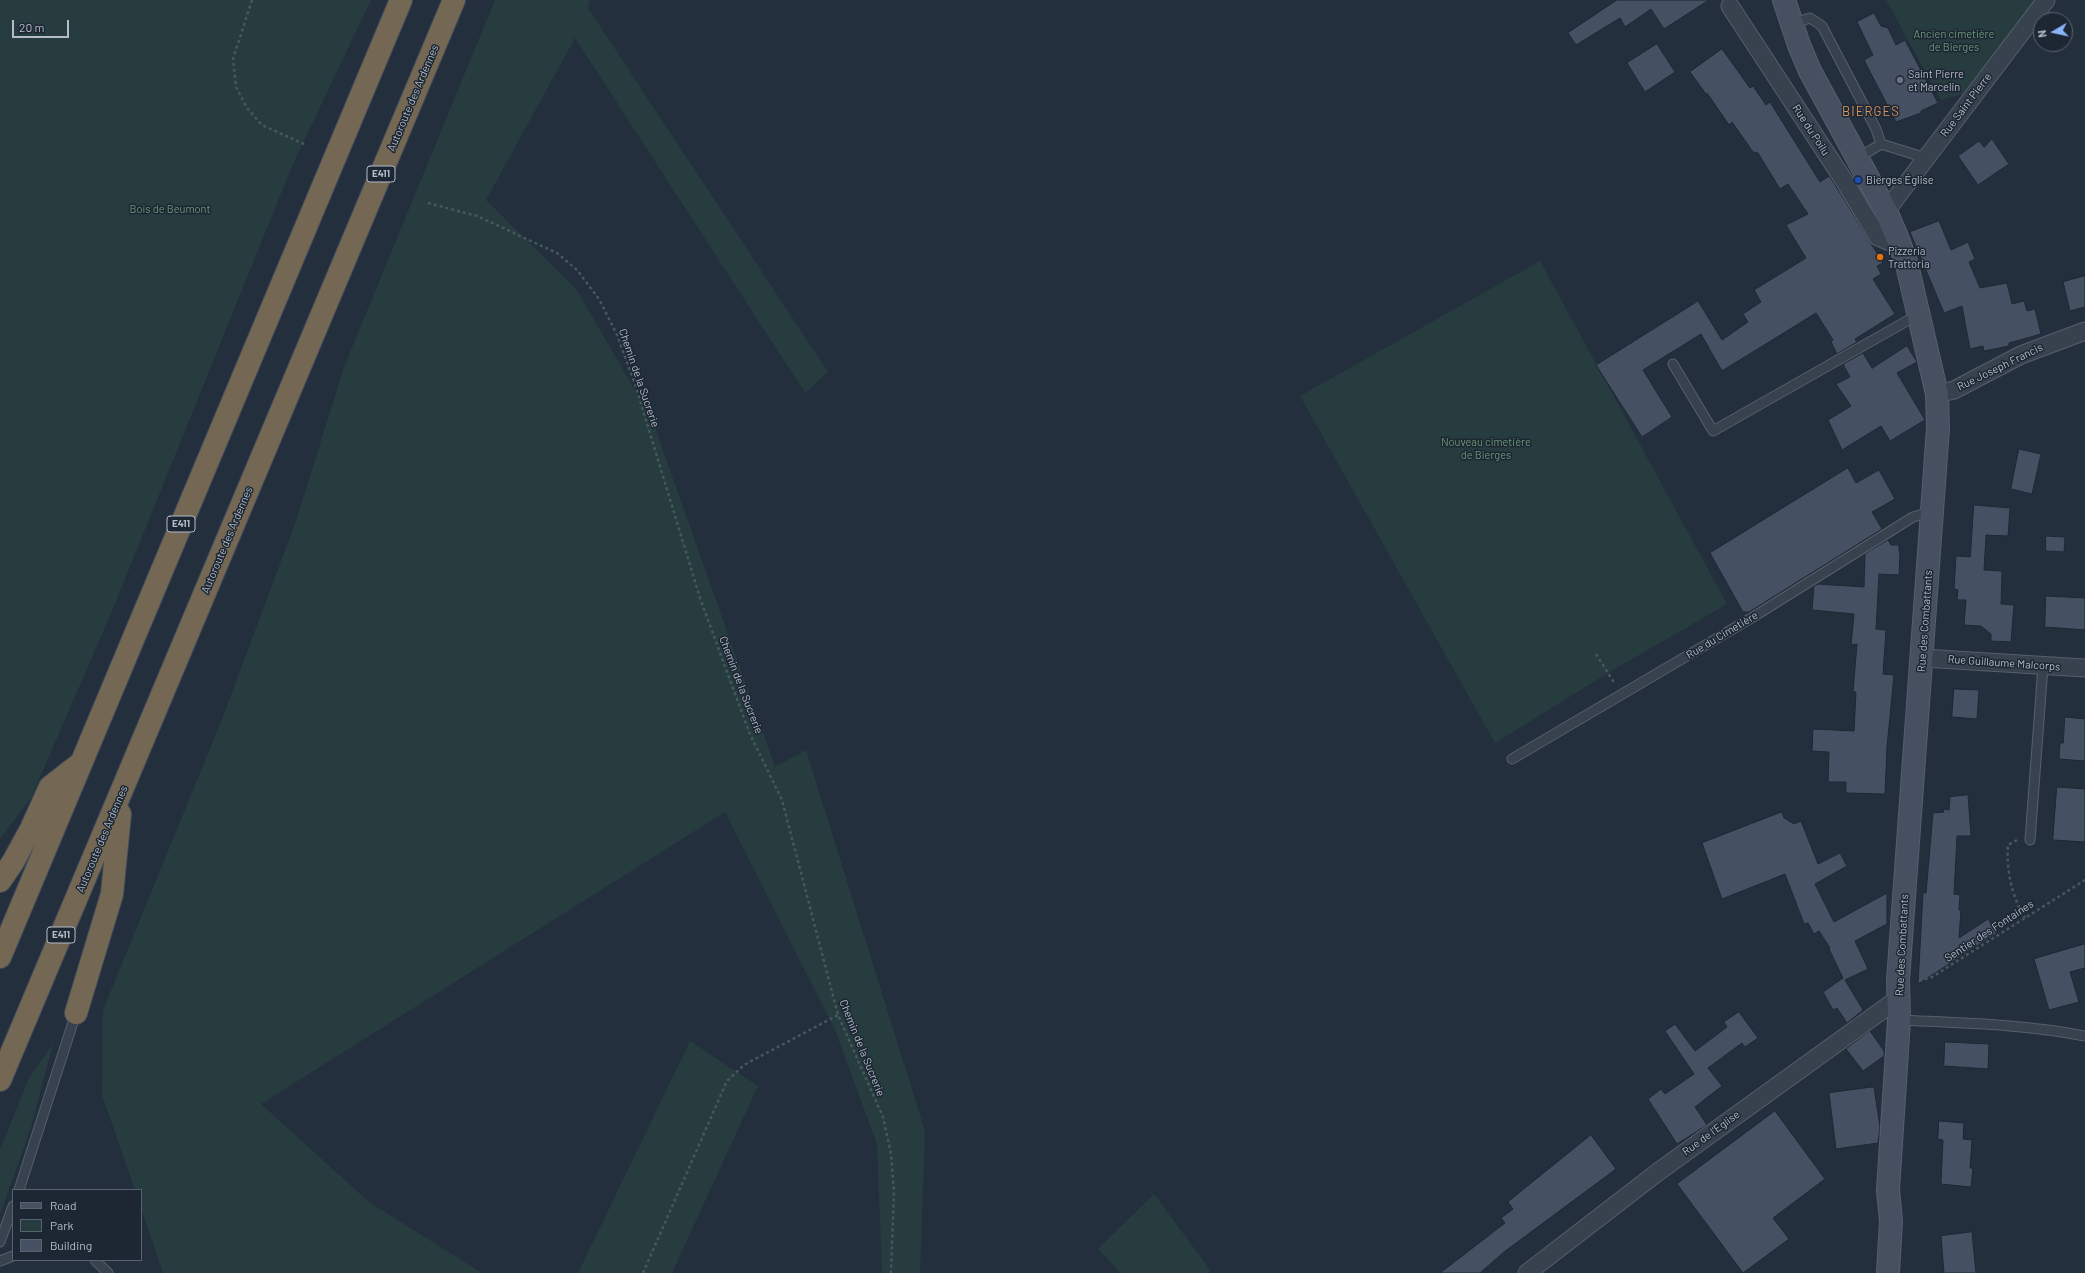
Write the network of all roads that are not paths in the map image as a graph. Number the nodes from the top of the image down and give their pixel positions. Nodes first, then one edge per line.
1 (401, 0) edge
2 (454, 0) edge
3 (1784, 0) edge
4 (2046, 0) edge
5 (1734, 2) edge
6 (1791, 24) junction
7 (1881, 144) junction
8 (1858, 158) junction
9 (1926, 158) junction
10 (1886, 211) junction
11 (1899, 242) junction
12 (1919, 314) junction
13 (2085, 331) edge
14 (1673, 364) dead end
15 (1937, 394) junction
16 (1932, 514) junction
17 (1923, 658) junction
18 (2043, 666) junction
19 (2085, 668) edge
20 (1512, 759) dead end
21 (82, 762) junction
22 (123, 790) junction
23 (2030, 840) road end
24 (0, 881) edge
25 (0, 957) edge
26 (1899, 989) junction
27 (76, 1013) joint
28 (1899, 1020) junction
29 (2085, 1036) edge
30 (0, 1080) edge
31 (19, 1189) edge
32 (12, 1209) edge
33 (0, 1242) edge
34 (12, 1256) edge
35 (0, 1261) edge
36 (97, 1261) edge
37 (108, 1273) edge
38 (1527, 1273) edge
39 (1888, 1273) edge

1 - 21 highway, E411
2 - 22 highway, Autoroute des Ardennes / E411
3 - 6 street, Rue des Combattants
4 - 9 street, Rue Saint Pierre
5 - 11 street, Rue du Poilu
6 - 7 lane
6 - 8 street, Rue des Combattants
7 - 8 lane
7 - 9 lane
8 - 10 street, Rue des Combattants
9 - 10 street, Rue Saint Pierre
10 - 11 street, Rue des Combattants
11 - 12 street, Rue des Combattants
12 - 14 lane
12 - 15 street, Rue des Combattants
13 - 15 street, Rue Joseph Francis
15 - 16 street, Rue des Combattants
16 - 17 street, Rue des Combattants
16 - 20 lane, Rue du Cimetière
17 - 18 street, Rue Guillaume Malcorps
17 - 26 street, Rue des Combattants
18 - 19 street, Rue Guillaume Malcorps
18 - 23 lane
21 - 24 highway
21 - 25 highway, E411
22 - 27 highway
22 - 30 highway, Autoroute des Ardennes / E411
26 - 28 street, Rue des Combattants
26 - 38 street, Rue de l'Eglise
27 - 31 lane
28 - 29 lane
28 - 39 street, Rue des Combattants
32 - 33 lane
34 - 35 lane
36 - 37 lane

